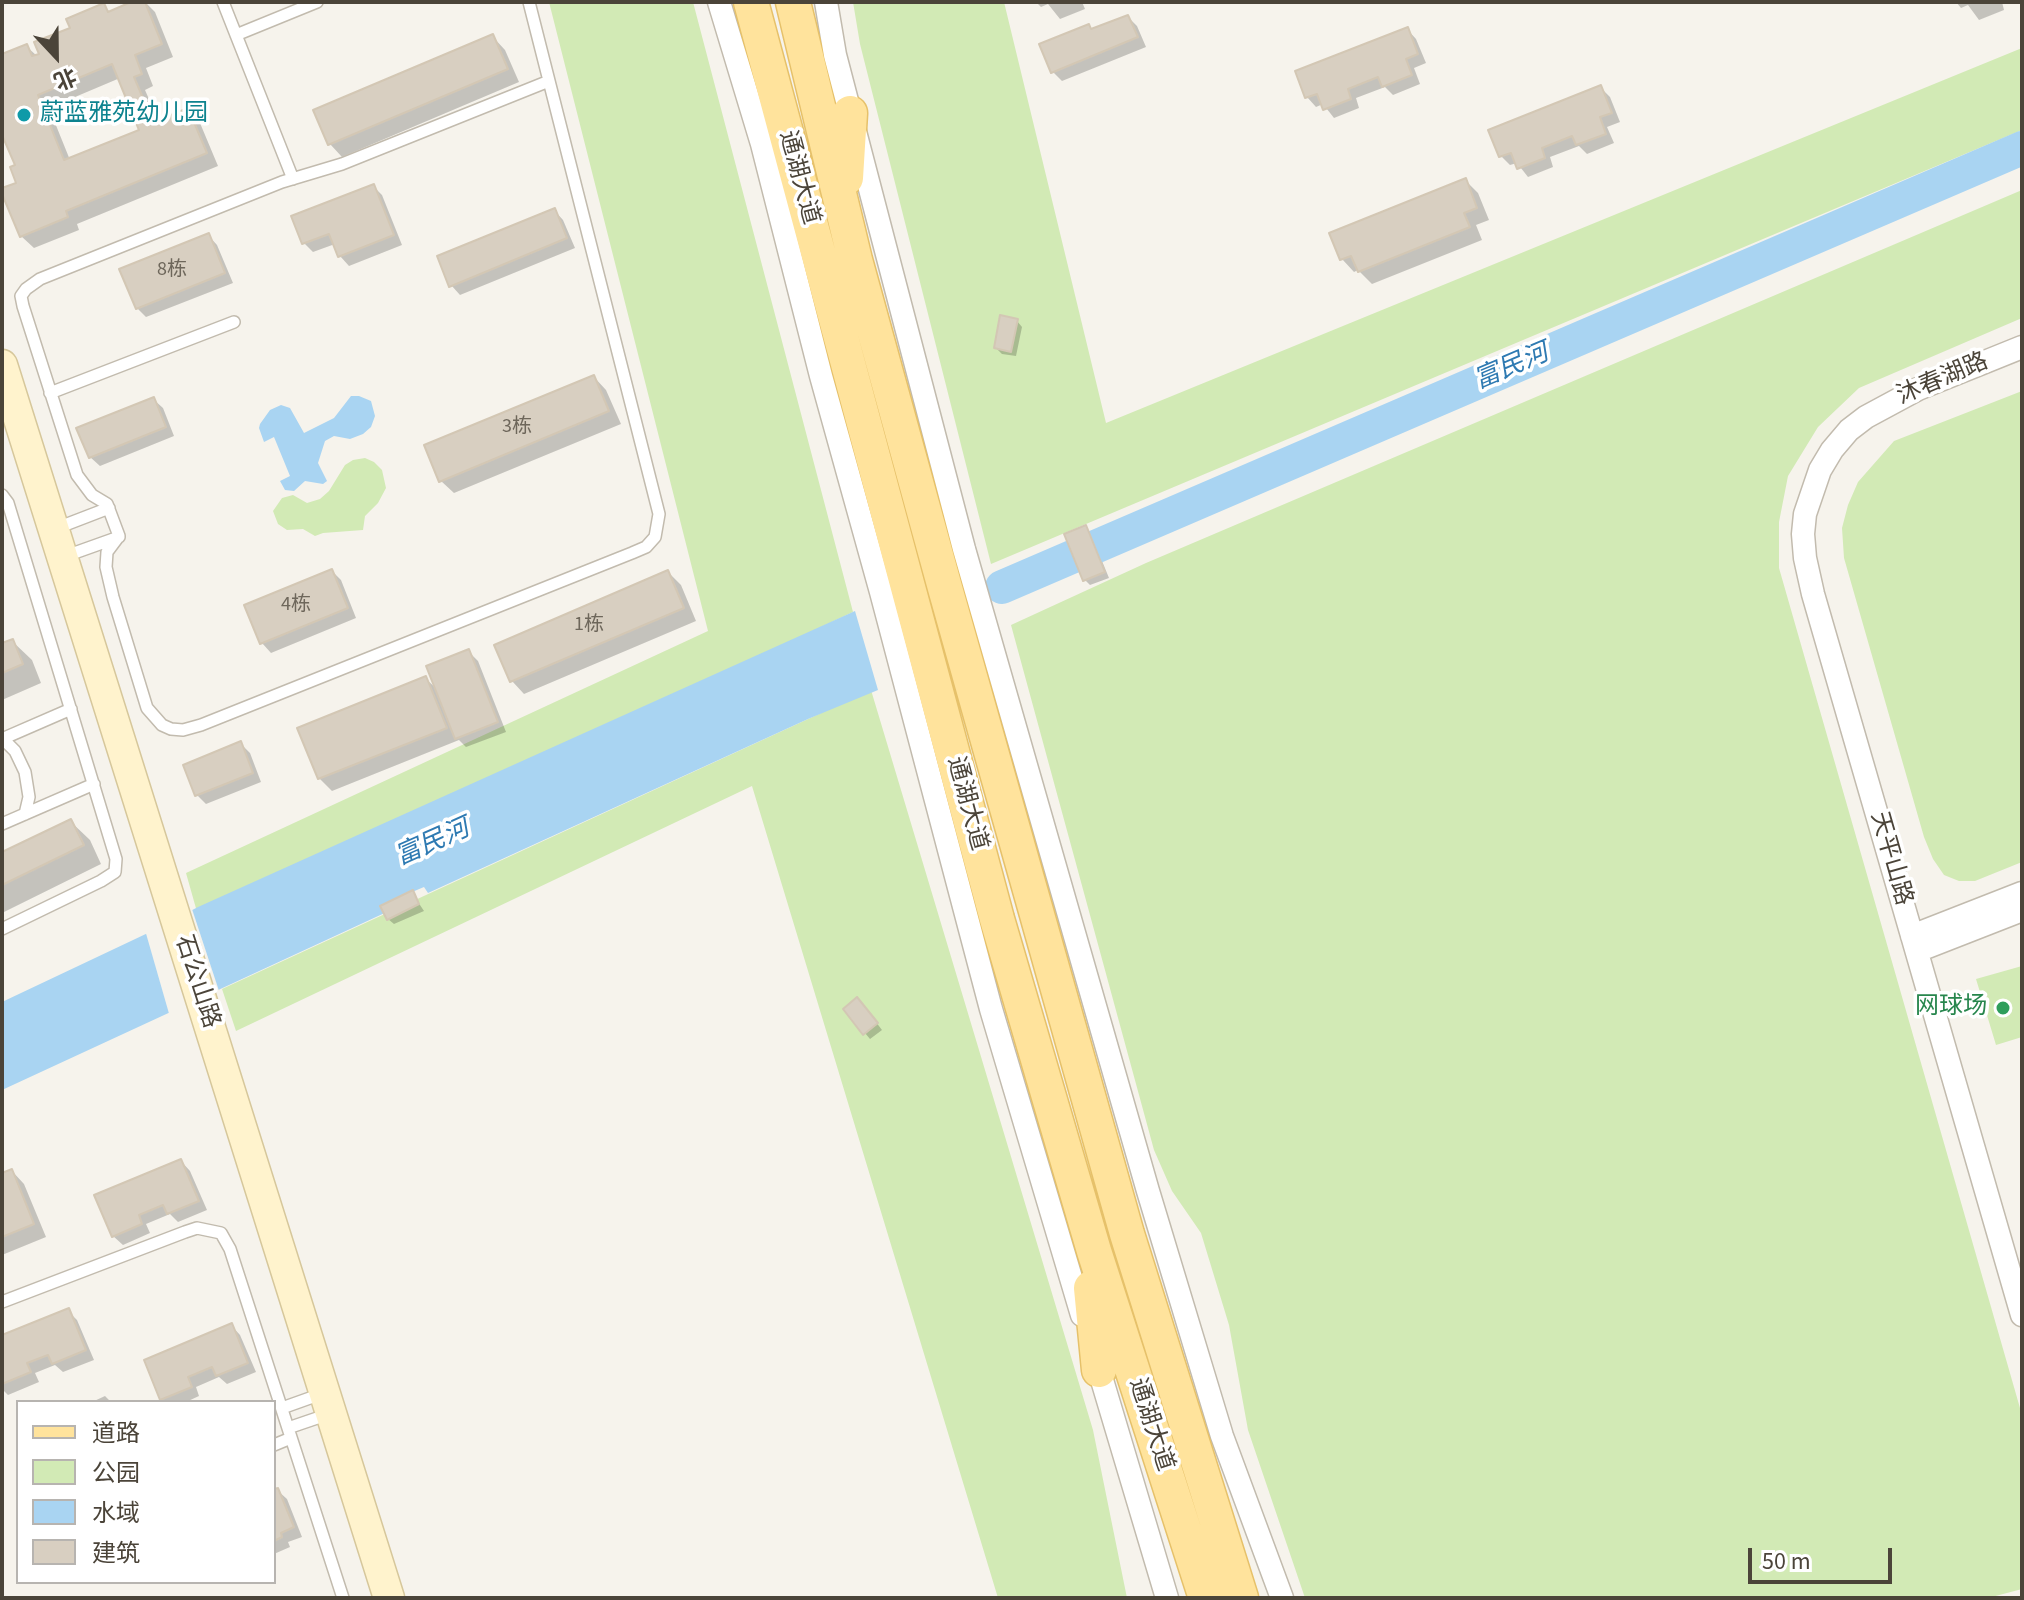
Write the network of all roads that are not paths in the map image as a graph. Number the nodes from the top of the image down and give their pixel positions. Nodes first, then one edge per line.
1 (223, 2) edge
2 (317, 2) edge
3 (529, 2) edge
4 (719, 2) edge
5 (751, 2) edge
6 (793, 2) edge
7 (826, 2) edge
8 (236, 35) junction
9 (549, 81) junction
10 (850, 113) junction
11 (293, 179) junction
12 (844, 214) junction
13 (234, 322) dead end
14 (2022, 347) edge
15 (2022, 360) edge
16 (50, 393) junction
17 (7, 396) edge
18 (1868, 422) junction
19 (2, 495) edge
20 (109, 508) junction
21 (119, 536) junction
22 (58, 543) junction
23 (71, 709) junction
24 (2, 739) edge
25 (94, 784) junction
26 (25, 814) junction
27 (2, 824) edge
28 (2022, 893) edge
29 (2022, 910) edge
30 (2, 929) edge
31 (1920, 942) junction
32 (1085, 1220) junction
33 (2022, 1275) edge
34 (2, 1302) edge
35 (2022, 1315) edge
36 (1099, 1370) junction
37 (328, 1403) junction
38 (282, 1408) junction
39 (290, 1433) junction
40 (276, 1444) edge
41 (1222, 1537) junction
42 (343, 1598) edge
43 (389, 1598) edge
44 (1167, 1598) edge
45 (1206, 1598) edge
46 (1241, 1598) edge
47 (1263, 1598) edge
48 (1282, 1598) edge

1 - 8 lane
2 - 8 lane
3 - 9 lane
4 - 36 street
5 - 32 main road, 通湖大道
6 - 12 main road, 通湖大道
7 - 10 street
8 - 11 lane
9 - 11 lane
9 - 21 lane
10 - 12 main road
10 - 48 street
11 - 16 lane
12 - 41 main road, 通湖大道
13 - 16 lane
14 - 18 street, 沐春湖路
15 - 18 street, 沐春湖路
16 - 20 lane
17 - 22 street, 石公山路
18 - 31 street, 天平山路
19 - 23 lane
20 - 21 lane
20 - 22 lane
21 - 22 lane
22 - 37 street, 石公山路
23 - 24 lane
23 - 25 lane
24 - 26 lane
25 - 26 lane
25 - 30 lane
26 - 27 lane
28 - 31 street
29 - 31 street
31 - 33 street, 天平山路
31 - 35 street, 天平山路
32 - 36 main road
32 - 45 main road, 通湖大道
34 - 38 lane
36 - 44 street
37 - 38 lane
37 - 39 lane
37 - 43 street, 石公山路
38 - 39 lane
39 - 40 lane
39 - 42 lane
41 - 46 main road, 通湖大道
41 - 47 main road

